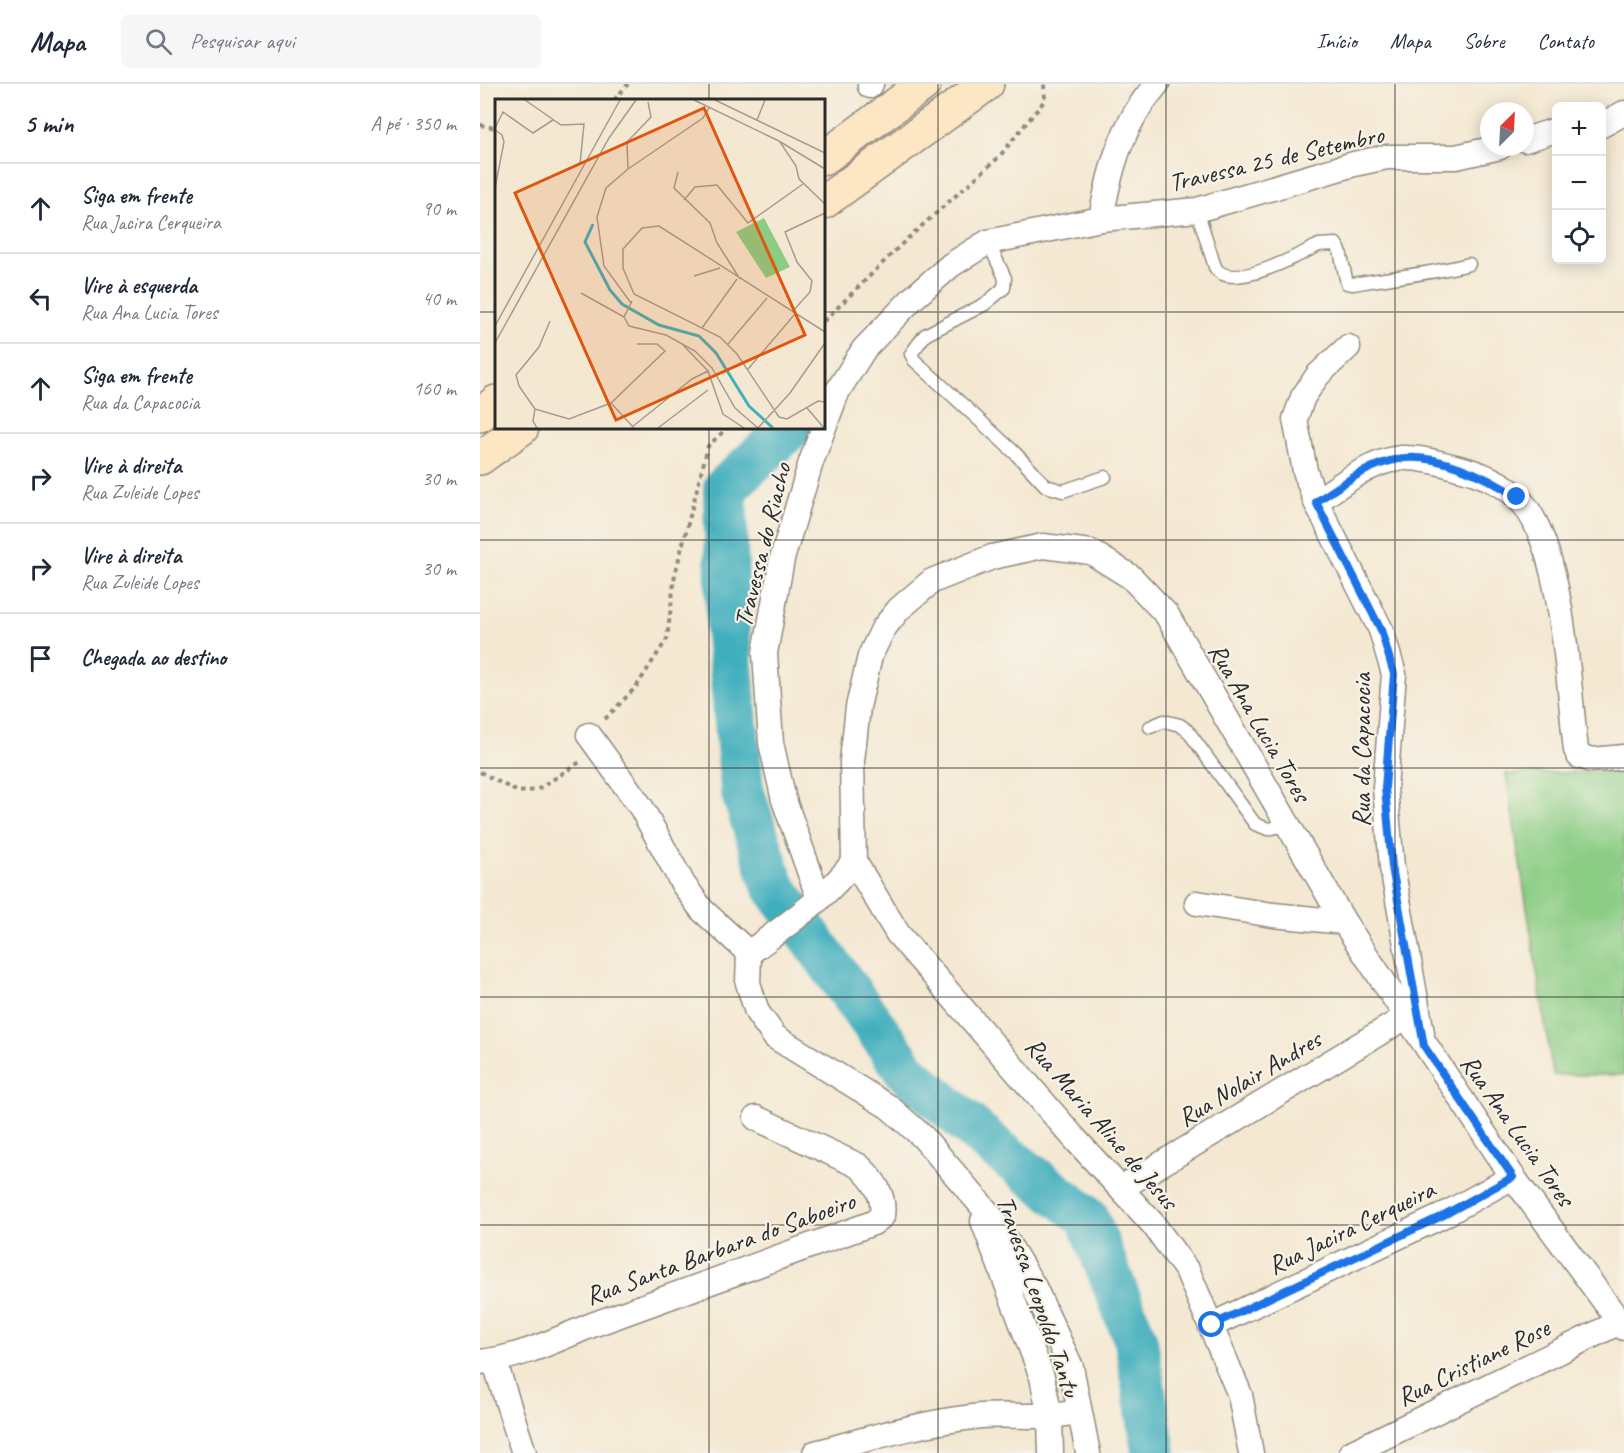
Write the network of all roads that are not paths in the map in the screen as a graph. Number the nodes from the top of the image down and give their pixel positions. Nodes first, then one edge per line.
1 (924, 84) edge
2 (987, 84) edge
3 (1157, 84) edge
4 (1624, 113) edge
5 (1606, 123) edge
6 (1552, 132) edge
7 (1534, 137) edge
8 (1480, 152) edge
9 (825, 157) edge
10 (825, 201) edge
11 (1197, 210) junction
12 (1101, 219) junction
13 (987, 242) junction
14 (1469, 264) dead end
15 (1348, 347) dead end
16 (495, 403) edge
17 (480, 415) edge
18 (825, 424) edge
19 (521, 429) edge
20 (823, 429) edge
21 (480, 458) edge
22 (1105, 477) dead end
23 (1316, 502) junction
24 (1150, 728) dead end
25 (589, 735) road end
26 (1624, 757) edge
27 (1286, 825) junction
28 (854, 861) junction
29 (819, 899) junction
30 (1197, 903) dead end
31 (1344, 922) junction
32 (749, 953) junction
33 (1406, 1017) junction
34 (1424, 1046) junction
35 (756, 1118) dead end
36 (1513, 1177) junction
37 (1121, 1188) junction
38 (973, 1193) junction
39 (1619, 1314) edge
40 (1212, 1325) junction
41 (487, 1361) edge
42 (1082, 1412) junction
43 (1050, 1417) junction
44 (524, 1453) edge
45 (815, 1453) edge
46 (1051, 1453) edge
47 (1088, 1453) edge
48 (1251, 1453) edge
49 (1351, 1453) edge

1 - 9 main road
2 - 10 main road
3 - 12 street
4 - 5 street
6 - 7 street
8 - 11 street, Travessa 25 de Setembro
11 - 12 street, Travessa 25 de Setembro
11 - 14 lane
12 - 13 street, Travessa do Riacho
13 - 18 street, Travessa do Riacho
13 - 22 lane
15 - 23 street, Rua da Capacocia
16 - 17 main road
19 - 21 main road
20 - 29 street, Travessa do Riacho
23 - 26 street
23 - 34 street, Rua da Capacocia
24 - 27 lane
25 - 32 street
27 - 28 street, Rua Ana Lucia Tores
27 - 31 street, Rua Ana Lucia Tores
28 - 29 street
28 - 37 street, Rua Maria Aline de Jesus
29 - 32 street
30 - 31 street
31 - 33 street, Rua Ana Lucia Tores
32 - 38 street
33 - 34 street, Rua Ana Lucia Tores
33 - 37 street, Rua Nolair Andres
34 - 36 street, Rua Ana Lucia Tores
35 - 41 street, Rua Santa Barbara do Saboeiro
36 - 39 street, Rua Ana Lucia Tores
36 - 40 street, Rua Jacira Cerqueira
37 - 40 street, Rua Maria Aline de Jesus
38 - 42 street
38 - 43 street, Travessa Leopoldo Tantu
39 - 49 street, Rua Cristiane Rose
40 - 48 street, Rua Maria Aline de Jesus
41 - 44 street
42 - 43 street
42 - 47 street
43 - 45 street
43 - 46 street, Travessa Leopoldo Tantu

